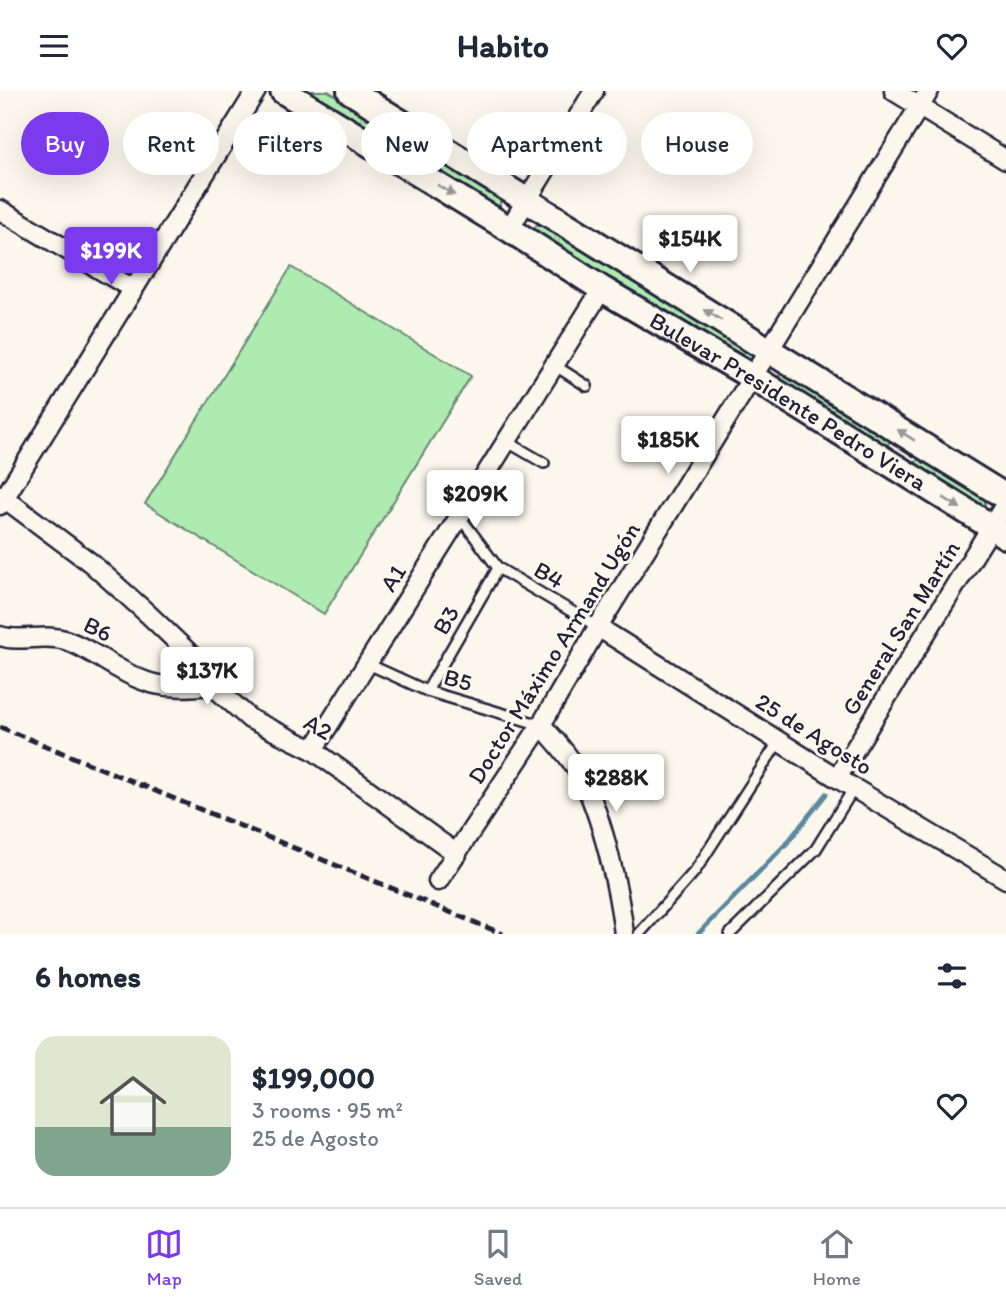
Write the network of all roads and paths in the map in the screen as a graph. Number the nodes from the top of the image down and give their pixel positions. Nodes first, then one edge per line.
1 (256, 91) edge
2 (283, 91) edge
3 (351, 91) edge
4 (594, 91) edge
5 (894, 91) edge
6 (924, 99) edge
7 (1006, 160) edge
8 (527, 200) junction
9 (0, 210) edge
10 (509, 229) junction
11 (134, 289) junction
12 (602, 289) junction
13 (769, 350) junction
14 (554, 365) junction
15 (752, 377) junction
16 (587, 386) dead end
17 (506, 441) junction
18 (544, 463) dead end
19 (1006, 497) edge
20 (1, 500) edge
21 (1006, 503) edge
22 (460, 517) junction
23 (999, 532) edge
24 (498, 568) junction
25 (598, 627) junction
26 (0, 636) edge
27 (368, 664) junction
28 (212, 685) junction
29 (427, 691) junction
30 (541, 725) junction
31 (779, 741) junction
32 (313, 750) junction
33 (837, 778) junction
34 (854, 788) junction
35 (457, 854) junction
36 (1006, 879) edge
37 (438, 881) dead end
38 (624, 934) edge
39 (639, 934) edge
40 (730, 934) edge

1 - 11 street
2 -> 10 street, Bulevar Presidente Pedro Viera
3 - 8 street, Bulevar Presidente Pedro Viera
4 - 8 street
5 - 6 street
6 - 7 street
6 - 13 street, Doctor Máximo Armand Ugón
8 - 10 street
13 -> 8 street, Bulevar Presidente Pedro Viera
9 - 11 street
10 - 12 street, Bulevar Presidente Pedro Viera
11 - 20 street
12 - 14 street, A1
12 - 15 street, Bulevar Presidente Pedro Viera
13 - 15 street, Doctor Máximo Armand Ugón
19 -> 13 street, Bulevar Presidente Pedro Viera
14 - 16 lane
14 - 17 street, A1
15 -> 23 street, Bulevar Presidente Pedro Viera
15 - 25 street, Doctor Máximo Armand Ugón
17 - 18 lane
17 - 22 street, A1
20 - 28 street, A2
21 - 23 street, General San Martín
22 - 24 lane, B4
22 - 27 street, A1
23 - 33 street, General San Martín
24 - 25 lane, B4
24 - 29 lane, B3
25 - 30 street, Doctor Máximo Armand Ugón
25 - 31 street, 25 de Agosto
26 - 28 street, B6
27 - 29 lane, B5
27 - 32 street, A1
28 - 32 street, A2
29 - 30 lane, B5
30 - 35 street, Doctor Máximo Armand Ugón
30 - 38 street
31 - 33 street, 25 de Agosto
31 - 39 lane
32 - 35 street, A2
33 - 34 street, 25 de Agosto
34 - 36 street, 25 de Agosto
34 - 40 lane
35 - 37 street, Doctor Máximo Armand Ugón

